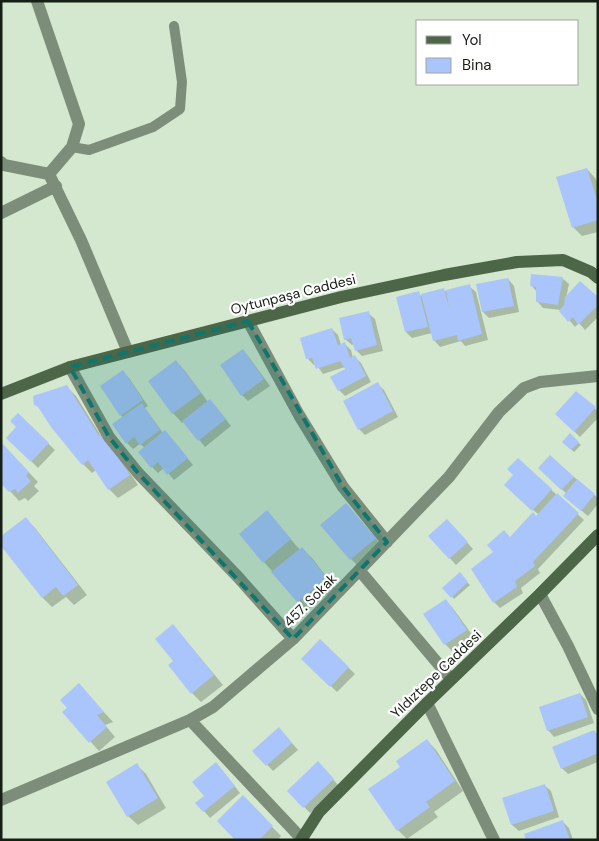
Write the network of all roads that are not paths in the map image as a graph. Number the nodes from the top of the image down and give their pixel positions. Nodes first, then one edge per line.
1 (37, 1) edge
2 (174, 26) dead end
3 (72, 147) junction
4 (1, 162) edge
5 (49, 174) junction
6 (56, 186) junction
7 (1, 213) edge
8 (597, 276) edge
9 (248, 322) junction
10 (128, 352) junction
11 (70, 367) junction
12 (598, 376) edge
13 (1, 394) edge
14 (598, 535) edge
15 (387, 542) junction
16 (360, 571) junction
17 (540, 594) junction
18 (293, 639) junction
19 (451, 679) junction
20 (427, 703) junction
21 (598, 709) edge
22 (190, 720) junction
23 (1, 800) edge
24 (301, 839) edge
25 (494, 840) edge

1 - 3 street
2 - 3 lane
3 - 5 street
4 - 5 street
5 - 6 street
6 - 7 street
6 - 10 street
8 - 9 street, Oytunpaşa Caddesi
9 - 10 street, Oytunpaşa Caddesi
9 - 15 street
10 - 11 street, Oytunpaşa Caddesi
11 - 13 street, Oytunpaşa Caddesi
11 - 18 street
12 - 15 street, 457. Sokak
14 - 17 street, Yıldıztepe Caddesi
15 - 16 street, 457. Sokak
16 - 18 street, 457. Sokak
16 - 19 street
17 - 19 street, Yıldıztepe Caddesi
17 - 21 street
18 - 22 street, 457. Sokak
19 - 20 street, Yıldıztepe Caddesi
20 - 24 street, Yıldıztepe Caddesi
20 - 25 street
22 - 23 street, 457. Sokak
22 - 24 street

